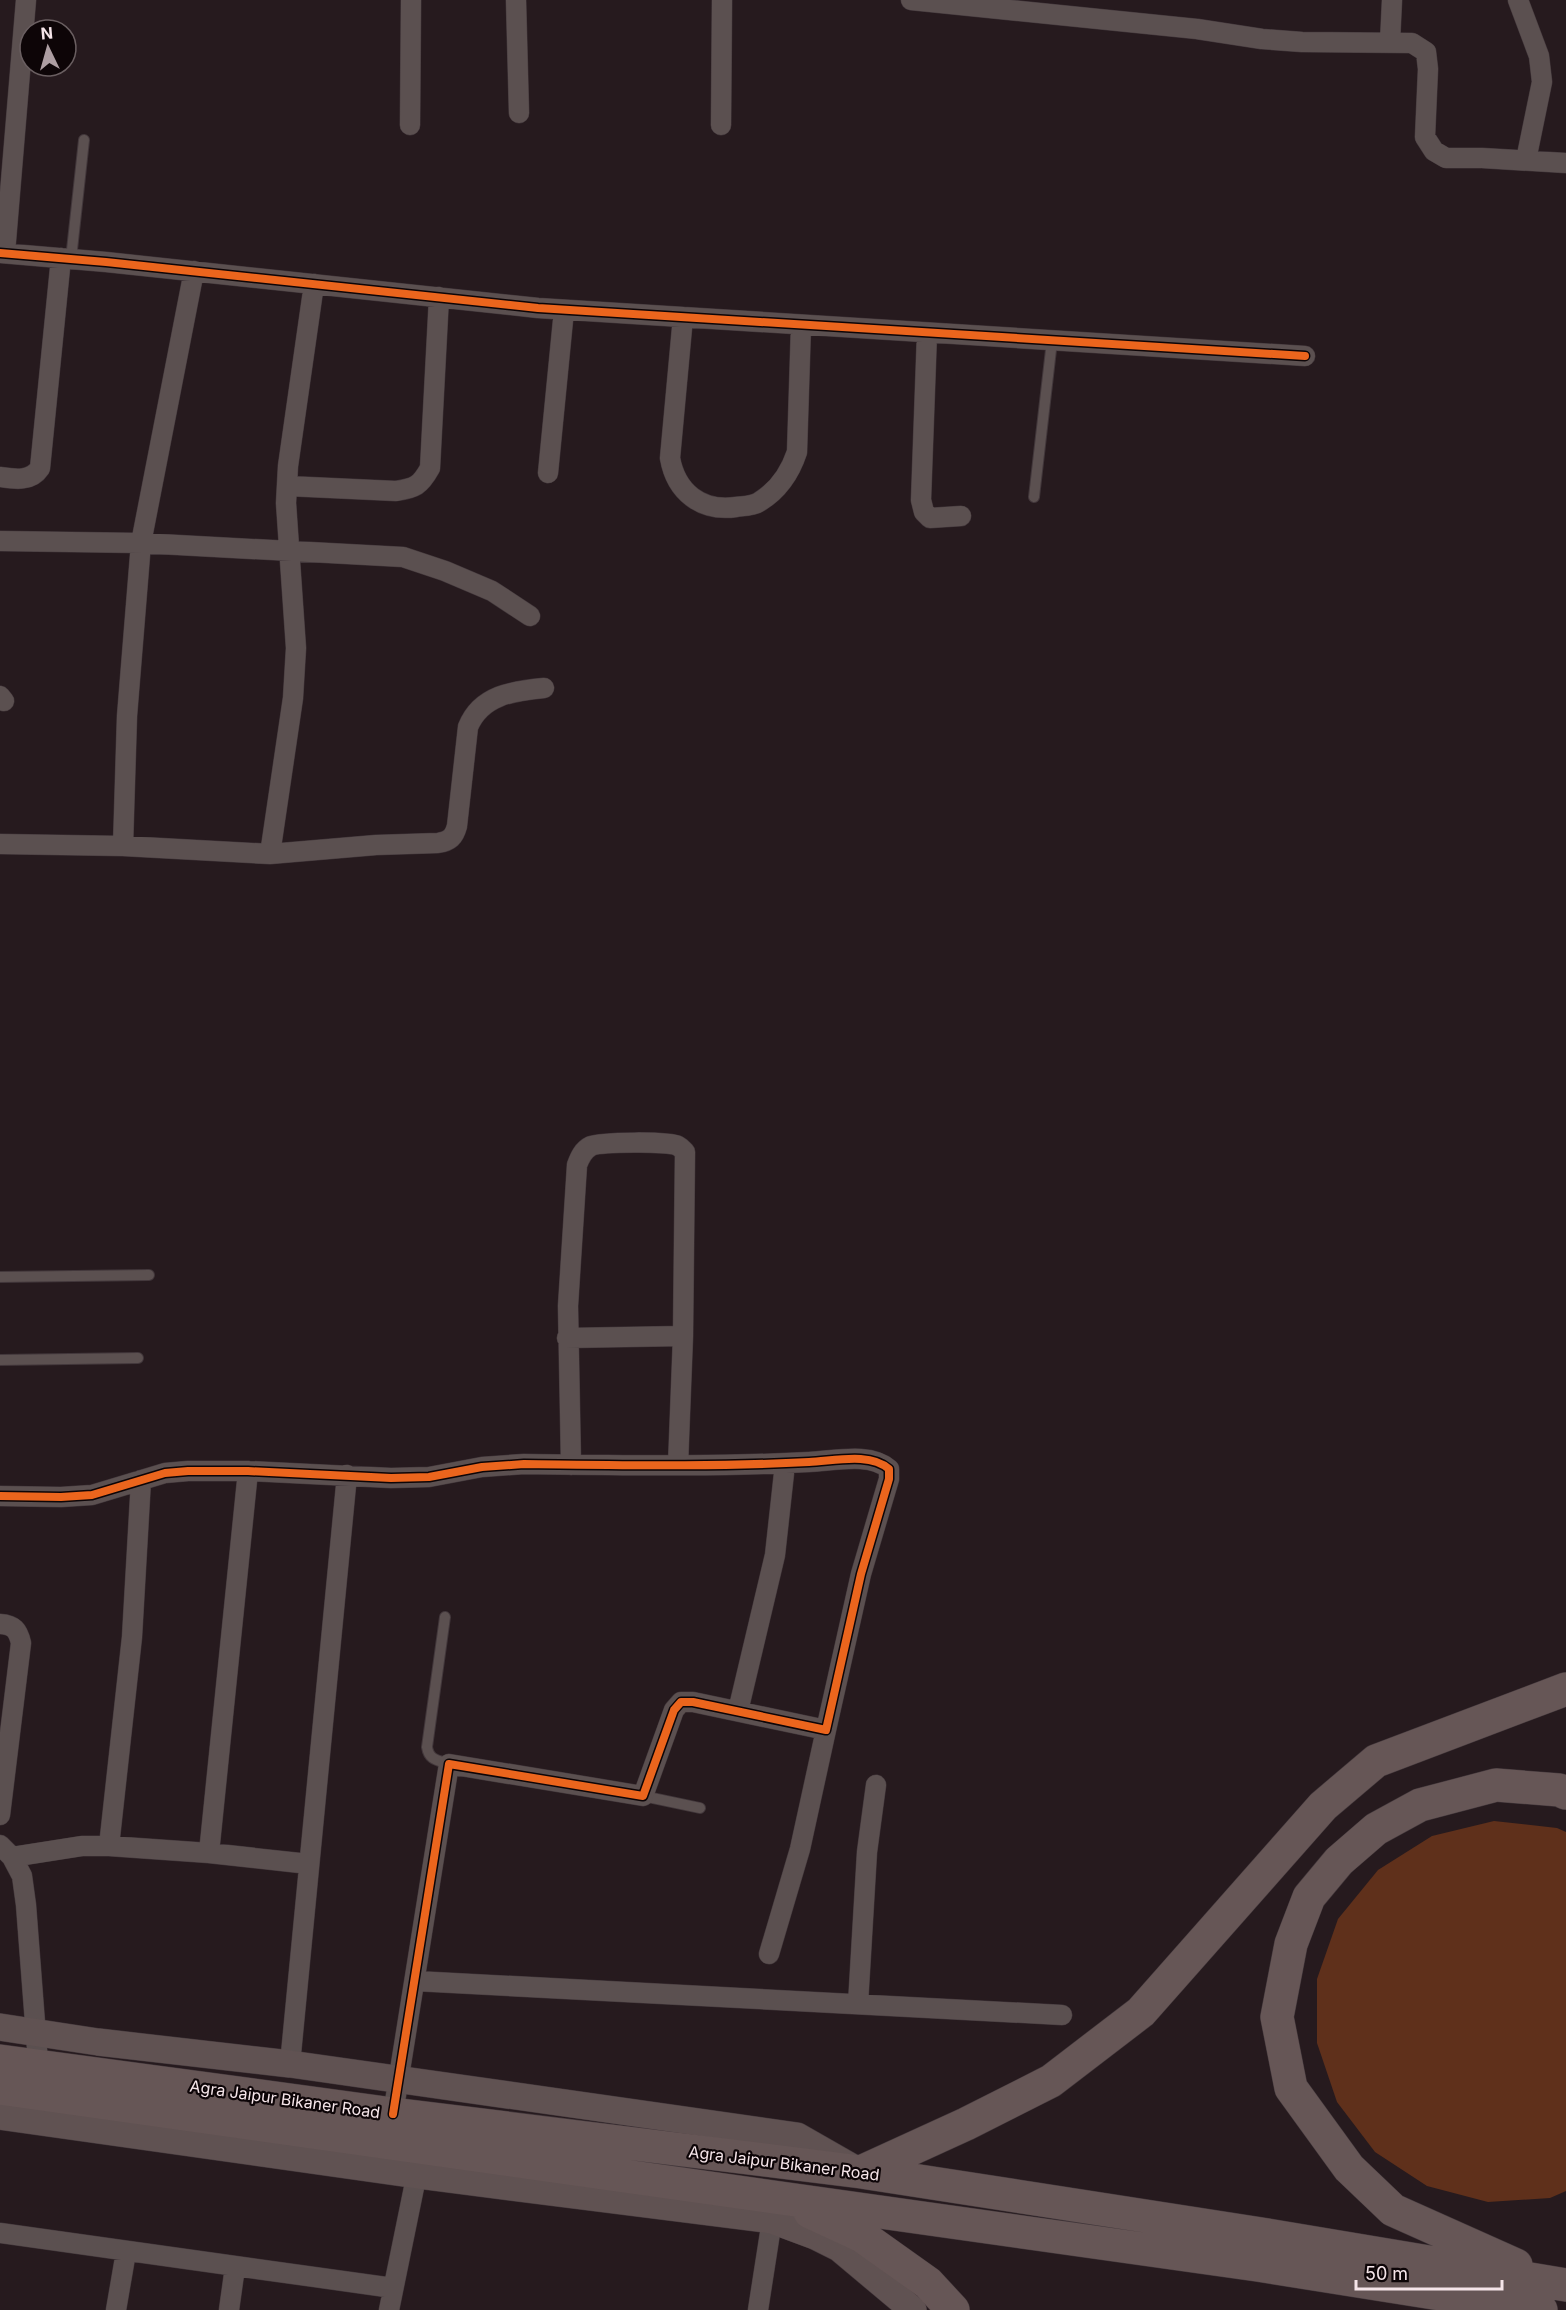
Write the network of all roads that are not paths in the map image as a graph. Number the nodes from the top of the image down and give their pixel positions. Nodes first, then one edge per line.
1 (26, 0) edge
2 (411, 0) edge
3 (516, 0) edge
4 (722, 0) edge
5 (911, 0) edge
6 (1392, 0) edge
7 (1518, 0) edge
8 (1390, 42) junction
9 (519, 112) dead end
10 (410, 125) dead end
11 (721, 125) dead end
12 (84, 140) dead end
13 (1526, 160) junction
14 (1566, 163) edge
15 (3, 253) edge
16 (66, 258) junction
17 (194, 271) junction
18 (314, 284) junction
19 (438, 297) junction
20 (564, 310) junction
21 (683, 317) junction
22 (801, 325) junction
23 (927, 333) junction
24 (1052, 341) junction
25 (1305, 356) dead end
26 (548, 473) dead end
27 (0, 477) edge
28 (287, 486) junction
29 (1034, 497) dead end
30 (962, 516) dead end
31 (0, 542) edge
32 (141, 543) junction
33 (288, 550) junction
34 (530, 616) dead end
35 (544, 688) dead end
36 (0, 844) edge
37 (123, 846) junction
38 (270, 854) junction
39 (149, 1275) dead end
40 (0, 1276) edge
41 (683, 1336) junction
42 (567, 1338) junction
43 (138, 1358) dead end
44 (0, 1360) edge
45 (785, 1464) junction
46 (571, 1465) junction
47 (678, 1465) junction
48 (248, 1471) junction
49 (347, 1475) junction
50 (141, 1480) junction
51 (0, 1496) edge
52 (445, 1617) dead end
53 (0, 1624) edge
54 (1566, 1689) edge
55 (738, 1711) junction
56 (826, 1730) junction
57 (5, 1733) edge
58 (449, 1764) junction
59 (876, 1785) dead end
60 (1566, 1793) edge
61 (643, 1796) junction
62 (700, 1808) dead end
63 (0, 1815) edge
64 (109, 1846) junction
65 (6, 1851) edge
66 (209, 1853) junction
67 (309, 1864) junction
68 (769, 1954) dead end
69 (415, 1981) junction
70 (858, 2004) junction
71 (1062, 2014) dead end
72 (0, 2027) edge
73 (35, 2033) junction
74 (0, 2061) edge
75 (290, 2064) junction
76 (400, 2080) junction
77 (0, 2088) edge
78 (42, 2094) junction
79 (393, 2114) junction
80 (0, 2116) edge
81 (419, 2161) junction
82 (861, 2172) junction
83 (774, 2208) junction
84 (0, 2233) edge
85 (126, 2252) junction
86 (235, 2267) junction
87 (393, 2289) junction
88 (1556, 2293) edge
89 (116, 2310) edge
90 (229, 2310) edge
91 (389, 2310) edge
92 (758, 2310) edge
93 (913, 2310) edge
94 (953, 2310) edge

1 - 15 street
2 - 10 street
3 - 9 street
4 - 11 street
5 - 8 street
6 - 8 street
7 - 13 street
8 - 13 street
12 - 16 lane
13 - 14 street
15 - 16 street
16 - 17 street
16 - 27 street
17 - 18 street
17 - 32 street
18 - 19 street
18 - 28 street
19 - 20 street
19 - 28 street
20 - 21 street
20 - 26 street
21 - 22 street
21 - 22 street
22 - 23 street
23 - 24 street
23 - 30 street
24 - 25 street
24 - 29 lane
28 - 33 street
31 - 32 street
32 - 33 street
32 - 37 street
33 - 34 street
33 - 38 street
35 - 38 street
36 - 37 street
37 - 38 street
39 - 40 lane
41 - 42 street
41 - 42 street
41 - 47 street
42 - 46 street
43 - 44 lane
45 - 47 street
45 - 55 street
45 - 56 street
46 - 47 street
46 - 49 street
48 - 49 street
48 - 50 street
48 - 66 street
49 - 67 street
50 - 51 street
50 - 64 street
52 - 58 lane
53 - 57 street
54 - 82 highway
55 - 56 street
55 - 61 street
56 - 68 street
57 - 63 street
58 - 61 street
58 - 69 street
59 - 70 street
60 - 88 highway
61 - 62 lane
64 - 65 street
64 - 66 street
65 - 73 street
66 - 67 street
67 - 75 street
69 - 70 street
69 - 76 street
70 - 71 street
72 - 73 street
73 - 75 street
73 - 78 street
74 - 78 highway, Agra Jaipur Bikaner Road
75 - 76 street
76 - 79 street
76 - 82 street
77 - 78 highway, Agra Jaipur Bikaner Road
78 - 79 highway, Agra Jaipur Bikaner Road
78 - 80 street
78 - 81 highway, Agra Jaipur Bikaner Road
79 - 82 highway, Agra Jaipur Bikaner Road
81 - 83 highway, Agra Jaipur Bikaner Road
81 - 87 street
82 - 88 highway, Agra Jaipur Bikaner Road
83 - 88 highway, Agra Jaipur Bikaner Road
83 - 92 street
83 - 93 street
83 - 94 highway
84 - 85 street
85 - 86 street
85 - 89 street
86 - 87 street
86 - 90 street
87 - 91 street

